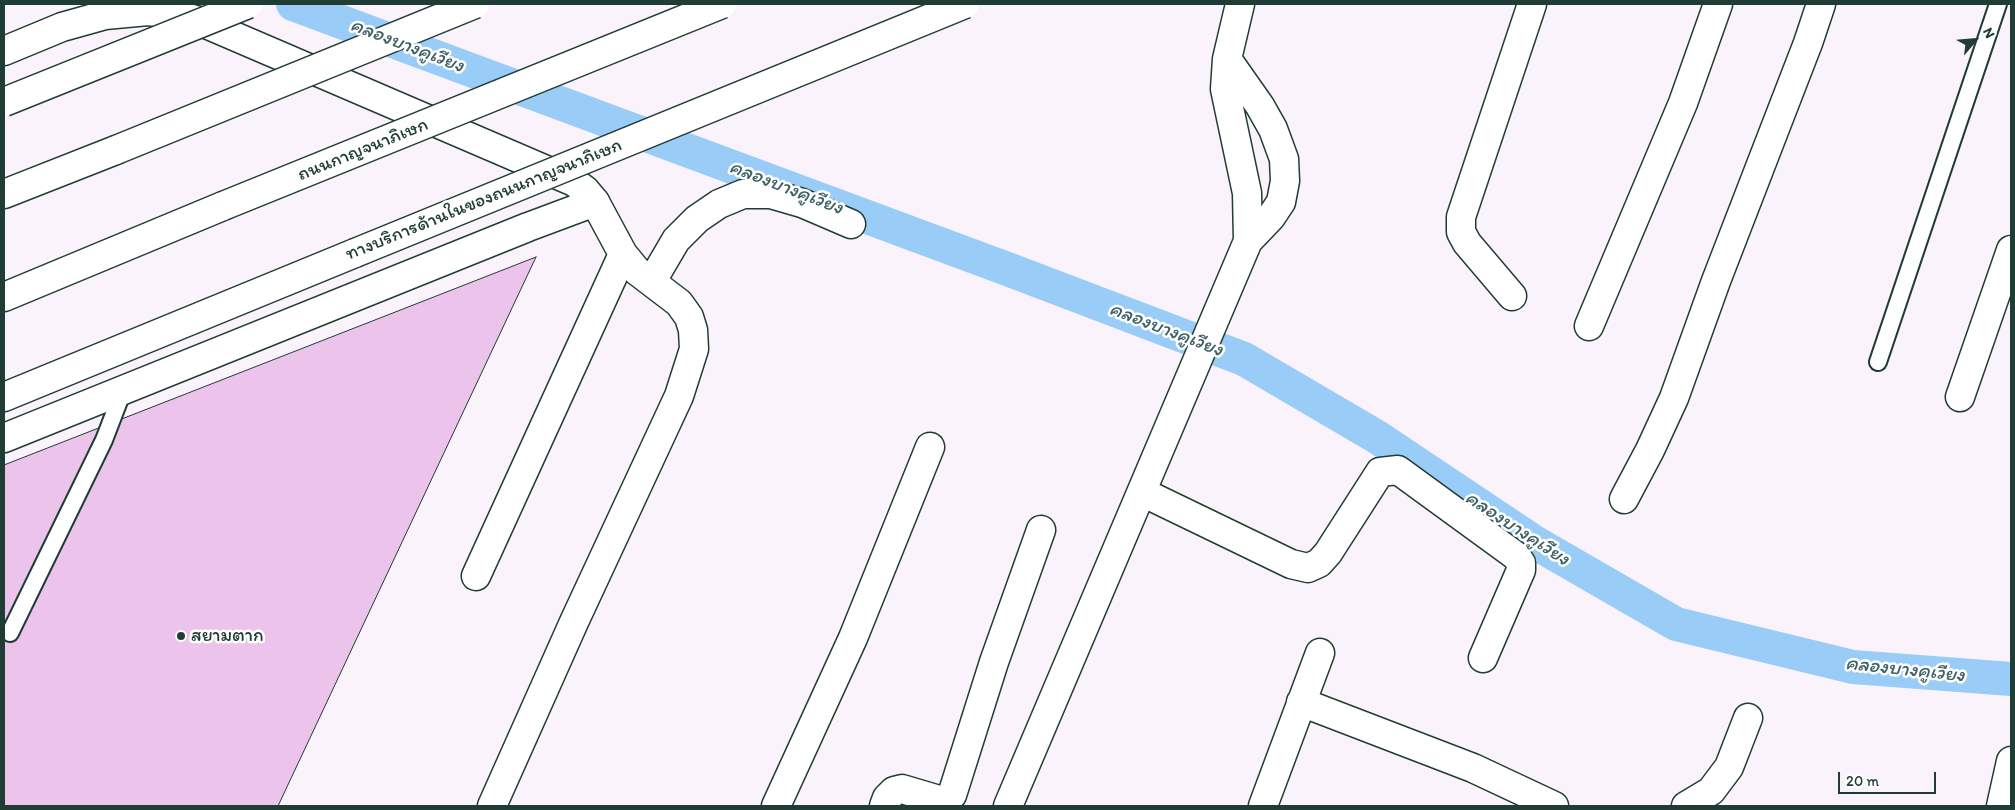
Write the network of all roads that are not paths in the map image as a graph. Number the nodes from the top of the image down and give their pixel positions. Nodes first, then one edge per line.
1 (248, 4) edge
2 (475, 4) edge
3 (722, 4) edge
4 (965, 4) edge
5 (1240, 4) edge
6 (1532, 4) edge
7 (1718, 4) edge
8 (1821, 4) edge
9 (1998, 4) edge
10 (4, 51) edge
11 (1227, 60) junction
12 (4, 102) edge
13 (4, 194) edge
14 (595, 202) junction
15 (851, 224) dead end
16 (1248, 241) junction
17 (2011, 250) edge
18 (623, 254) junction
19 (652, 281) junction
20 (1512, 296) dead end
21 (4, 298) edge
22 (1589, 326) dead end
23 (1878, 362) dead end
24 (124, 388) junction
25 (4, 397) edge
26 (1960, 397) dead end
27 (4, 438) edge
28 (930, 447) dead end
29 (1142, 492) junction
30 (1624, 498) dead end
31 (1041, 530) dead end
32 (476, 576) dead end
33 (10, 633) dead end
34 (1320, 653) dead end
35 (1483, 658) dead end
36 (1301, 702) junction
37 (1748, 718) dead end
38 (2011, 761) edge
39 (492, 806) edge
40 (776, 806) edge
41 (884, 806) edge
42 (1008, 806) edge
43 (1263, 806) edge
44 (1554, 806) edge
45 (1686, 806) edge
46 (2001, 806) edge

1 - 12 main road, bridge
2 - 13 main road, bridge
3 - 21 main road, ถนนกาญจนาภิเษก, bridge
4 - 25 main road, ทางบริการด้านในของถนนกาญจนาภิเษก, bridge
5 - 11 main road
6 - 20 main road
7 - 22 main road
8 - 30 main road
9 - 23 lane
10 - 14 main road
11 - 16 main road
11 - 16 main road
14 - 18 main road
14 - 24 main road
15 - 19 main road
16 - 29 main road
17 - 26 main road
18 - 19 main road
18 - 32 main road
19 - 39 main road
24 - 27 main road
24 - 33 lane
28 - 40 main road
29 - 35 main road
29 - 42 main road
31 - 41 main road
34 - 36 main road
36 - 43 main road
36 - 44 main road
37 - 45 main road
38 - 46 main road

